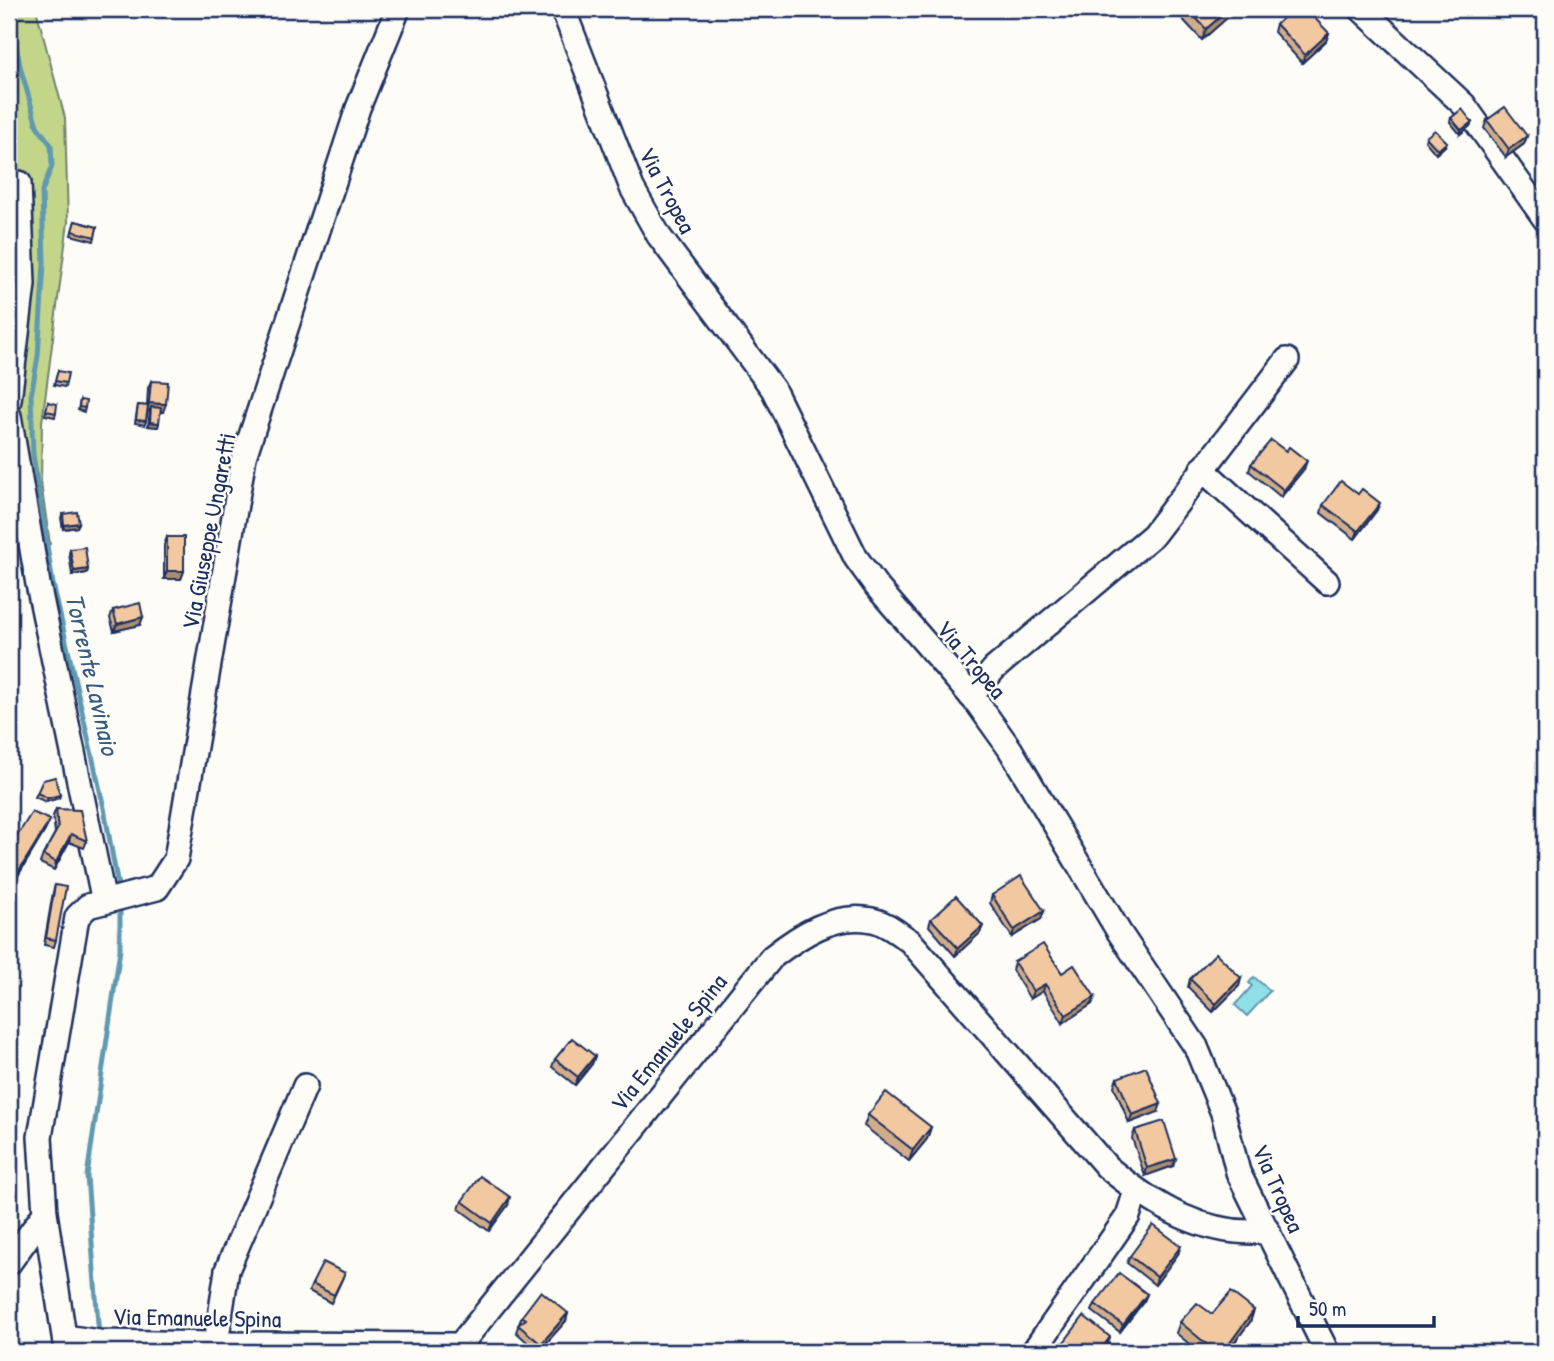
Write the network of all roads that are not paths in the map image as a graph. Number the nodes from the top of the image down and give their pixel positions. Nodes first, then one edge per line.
1 (398, 9) edge
2 (563, 9) edge
3 (1361, 9) edge
4 (19, 183) dead end
5 (1545, 219) edge
6 (1286, 360) dead end
7 (9, 400) edge
8 (9, 416) edge
9 (1202, 469) junction
10 (1327, 582) dead end
11 (971, 696) junction
12 (106, 901) junction
13 (305, 1086) dead end
14 (1136, 1191) junction
15 (45, 1213) junction
16 (1268, 1231) junction
17 (9, 1263) edge
18 (65, 1344) edge
19 (216, 1344) junction
20 (461, 1350) edge
21 (1033, 1352) edge
22 (1327, 1352) edge

1 - 12 street, Via Giuseppe Ungaretti
2 - 11 street, Via Tropea
3 - 5 street
4 - 7 street
6 - 9 street
8 - 12 street
9 - 10 street
9 - 11 street
11 - 16 street, Via Tropea
12 - 15 street
13 - 19 street
14 - 16 street, Via Emanuele Spina
14 - 20 street, Via Emanuele Spina
14 - 21 street
15 - 17 street
15 - 18 street
16 - 22 street, Via Tropea
18 - 19 street, Via Emanuele Spina
19 - 20 street, Via Emanuele Spina

